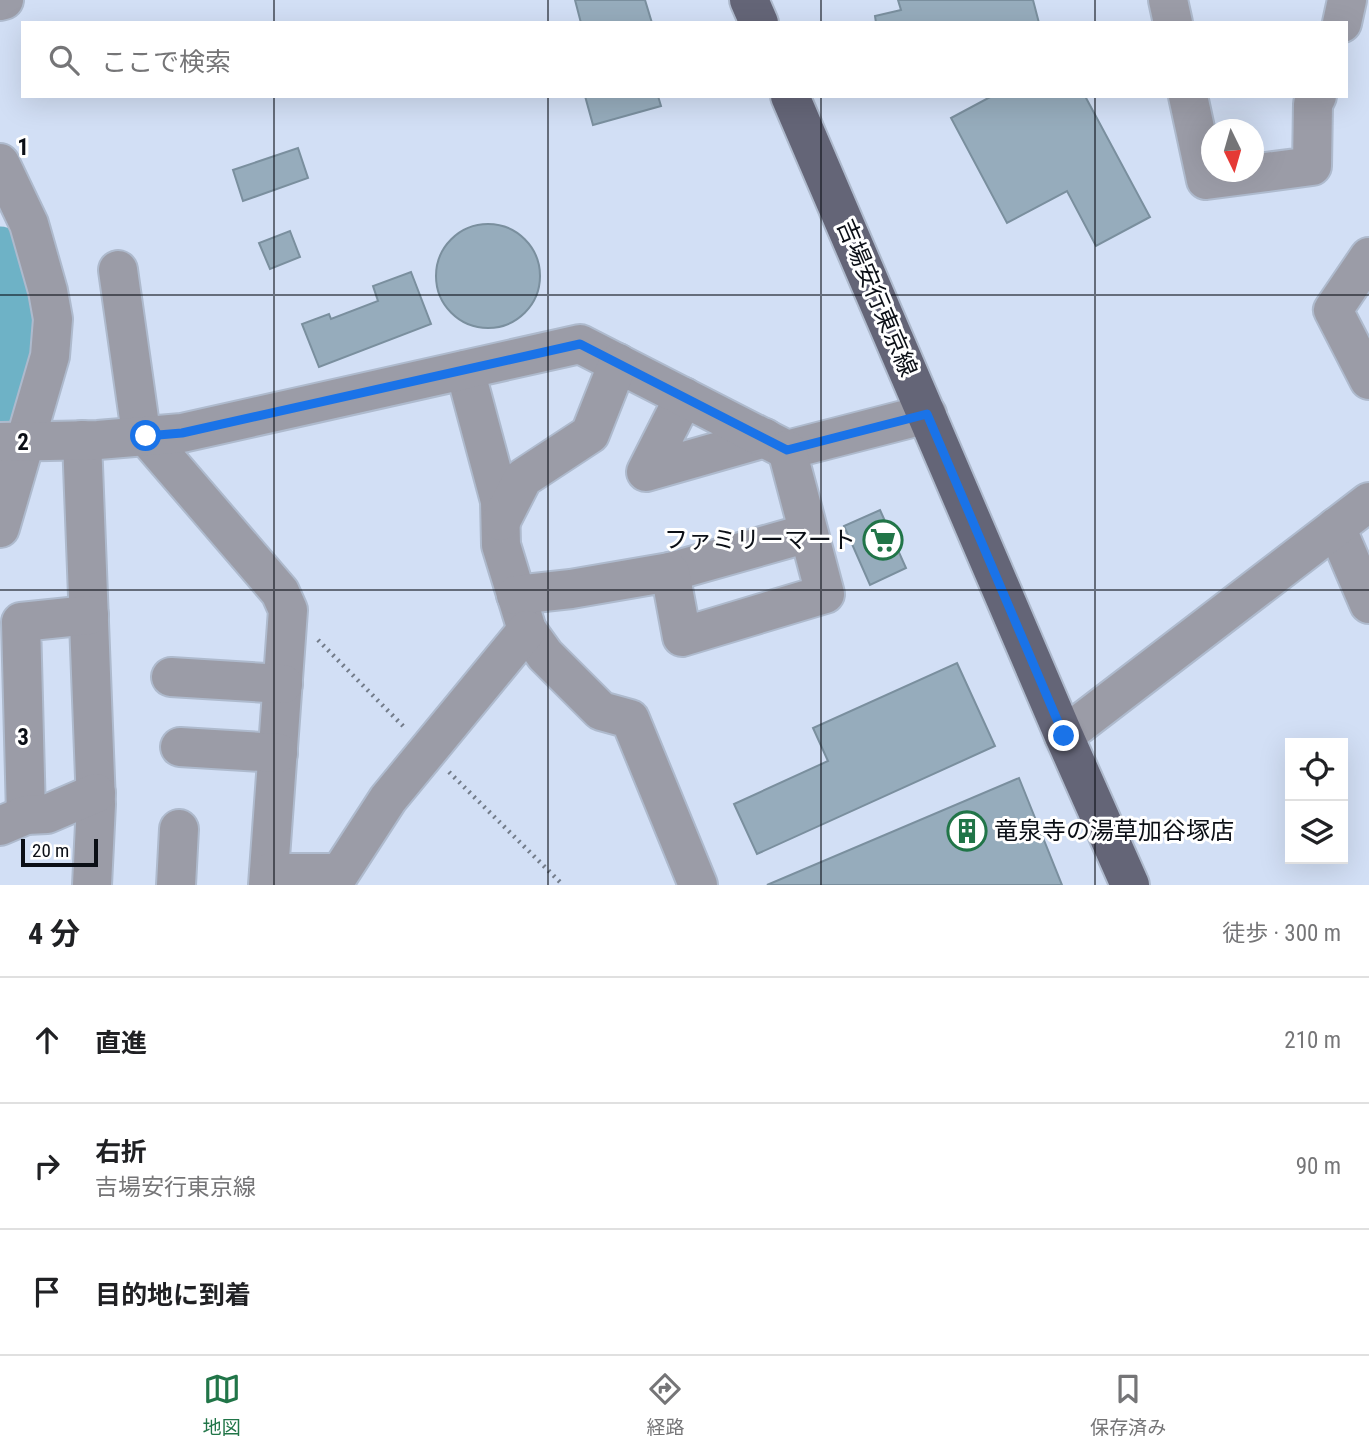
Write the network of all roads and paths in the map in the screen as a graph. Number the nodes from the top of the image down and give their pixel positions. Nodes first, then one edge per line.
1 (749, 0) edge
2 (1168, 0) edge
3 (1347, 0) edge
4 (758, 21) edge
5 (1173, 21) edge
6 (1342, 21) edge
7 (791, 98) edge
8 (1188, 98) edge
9 (1316, 98) edge
10 (0, 163) edge
11 (1369, 257) edge
12 (118, 270) dead end
13 (618, 363) junction
14 (466, 370) junction
15 (1369, 380) edge
16 (684, 397) junction
17 (927, 414) junction
18 (146, 436) junction
19 (82, 440) junction
20 (16, 441) edge
21 (776, 444) junction
22 (1369, 502) edge
23 (500, 522) junction
24 (1336, 527) junction
25 (0, 528) edge
26 (808, 533) junction
27 (670, 572) junction
28 (1369, 604) edge
29 (522, 612) junction
30 (89, 615) junction
31 (171, 677) dead end
32 (283, 684) junction
33 (1064, 736) junction
34 (180, 747) dead end
35 (278, 753) junction
36 (96, 793) junction
37 (13, 821) edge
38 (179, 830) dead end
39 (269, 879) edge
40 (350, 879) edge
41 (92, 885) edge
42 (176, 885) edge
43 (698, 885) edge
44 (1130, 885) edge

1 - 4 main road
2 - 5 street
3 - 6 street
7 - 17 main road, 吉場安行東京線
8 - 9 street
10 - 20 street
11 - 15 street
12 - 18 street
13 - 14 street
13 - 16 street
13 - 23 street
14 - 18 street
14 - 23 street
16 - 21 street
16 - 21 street
17 - 21 street
17 - 33 main road, 吉場安行東京線
18 - 19 street
18 - 32 street
19 - 20 street
19 - 30 street
20 - 25 street
21 - 26 street
22 - 24 street
23 - 29 street
24 - 28 street
24 - 33 street
26 - 27 street
26 - 27 street
27 - 29 street
29 - 40 street
29 - 43 street
30 - 36 street
30 - 37 street
31 - 32 street
32 - 35 street
33 - 44 main road, 吉場安行東京線
34 - 35 street
35 - 39 street
36 - 37 street
36 - 41 street
38 - 42 street
39 - 40 street

